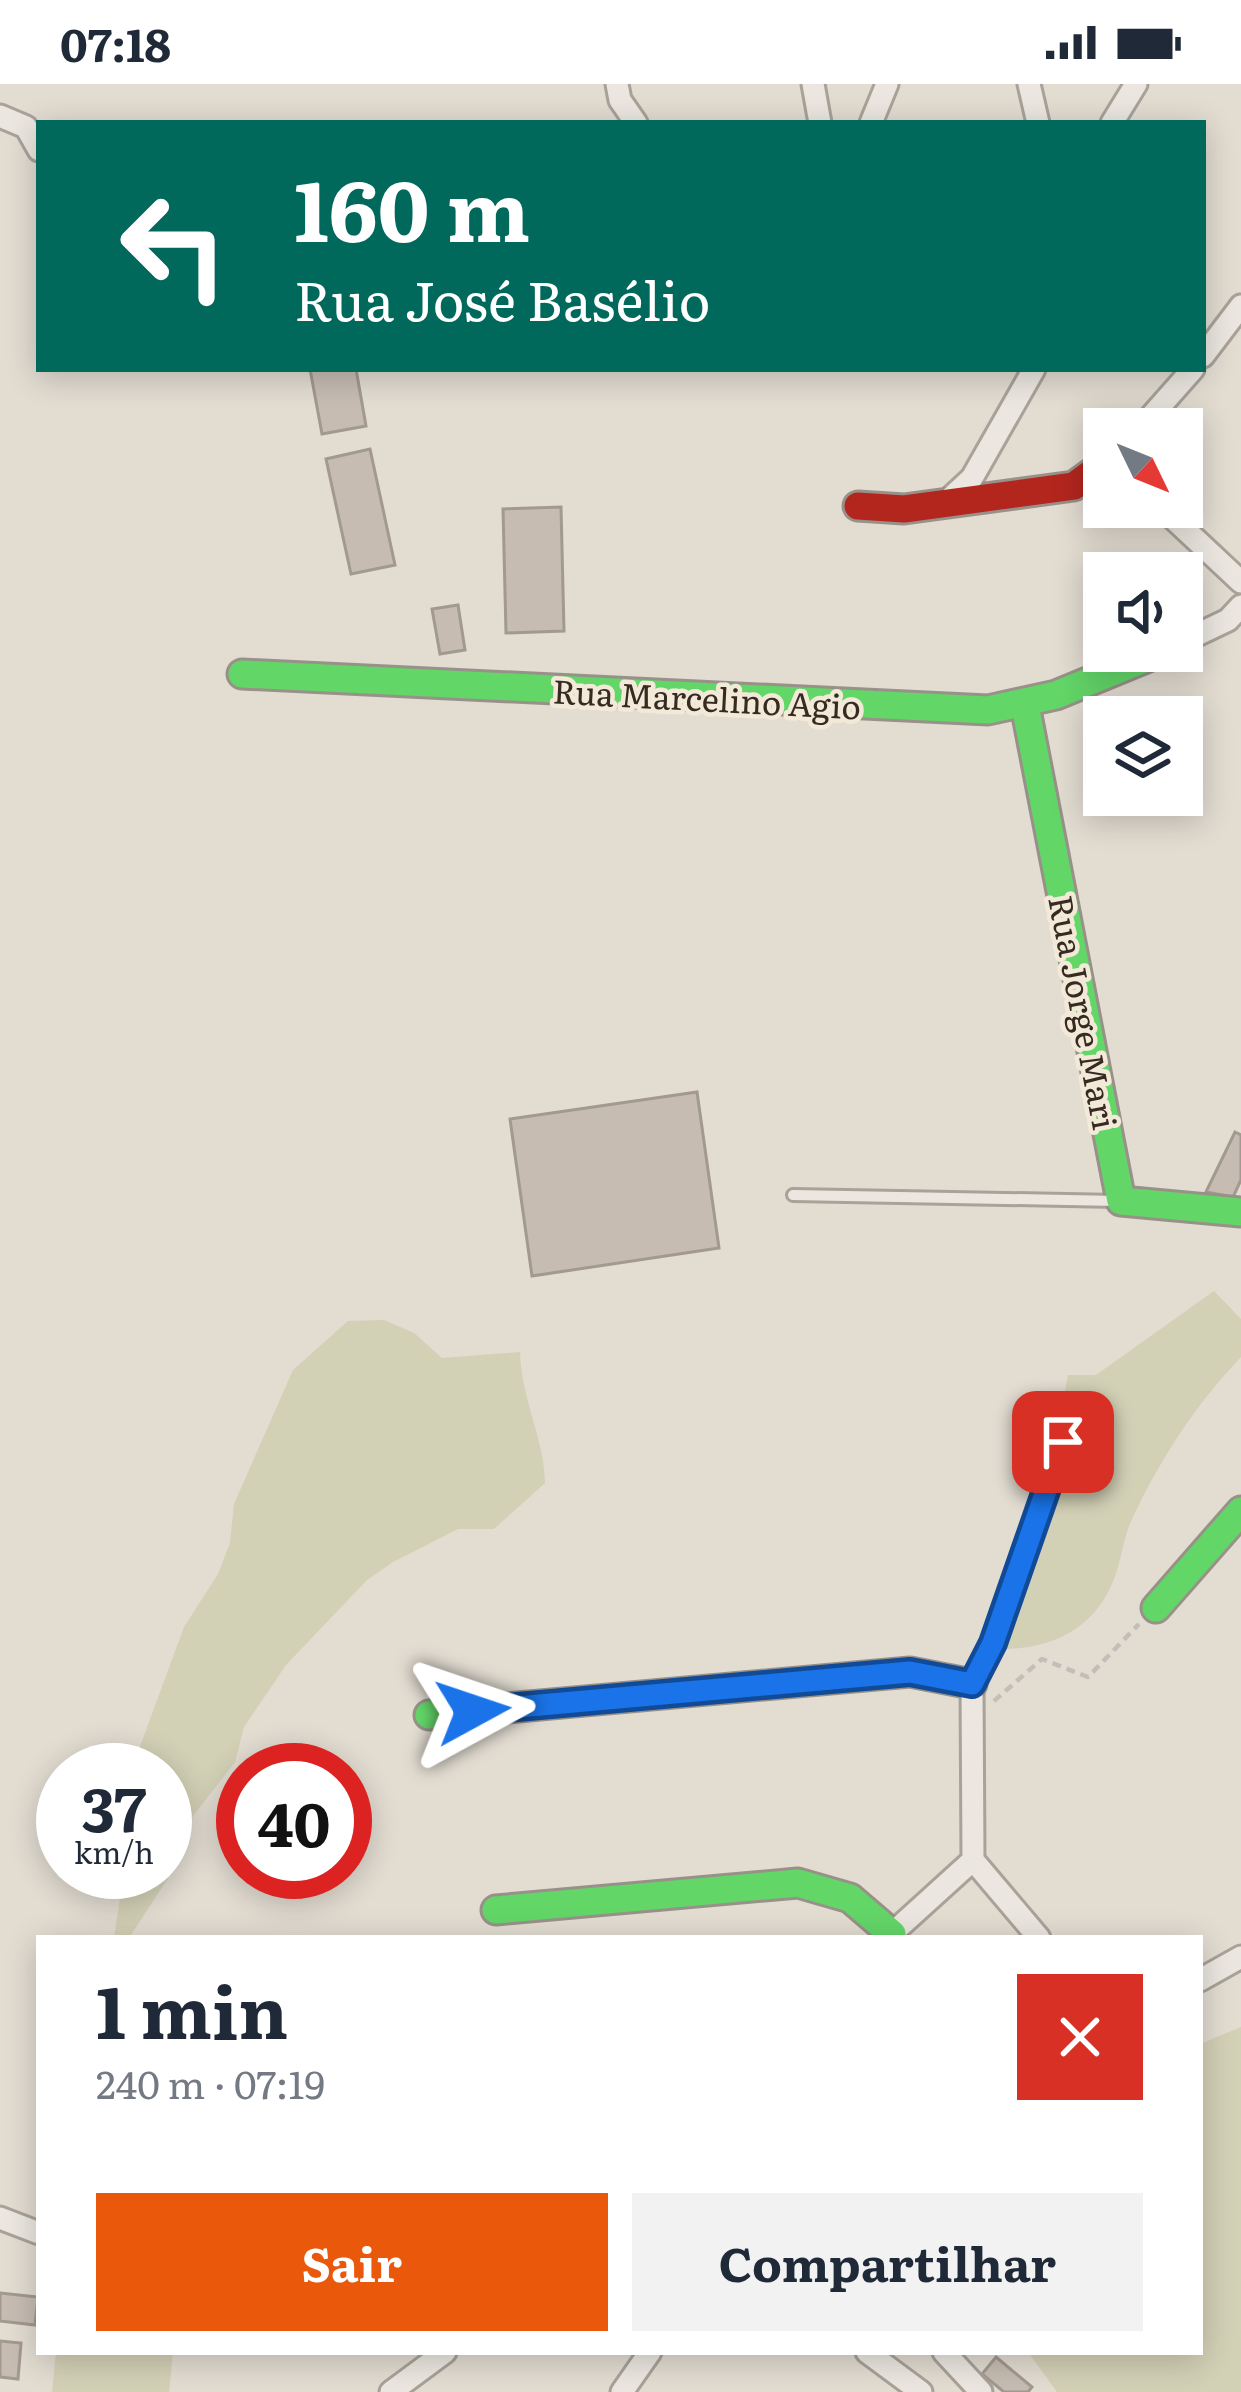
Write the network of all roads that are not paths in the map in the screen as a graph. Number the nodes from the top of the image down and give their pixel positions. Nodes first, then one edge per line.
1 (617, 84) edge
2 (813, 84) edge
3 (887, 84) edge
4 (1029, 84) edge
5 (1136, 84) edge
6 (0, 116) edge
7 (634, 120) edge
8 (819, 120) edge
9 (872, 120) edge
10 (1037, 120) edge
11 (1114, 120) edge
12 (36, 145) edge
13 (1241, 306) edge
14 (1206, 352) edge
15 (1032, 372) edge
16 (1190, 372) edge
17 (1159, 408) edge
18 (1083, 479) edge
19 (945, 504) junction
20 (858, 506) dead end
21 (1184, 528) edge
22 (1241, 582) edge
23 (1241, 606) edge
24 (1203, 632) edge
25 (1118, 672) edge
26 (242, 674) dead end
27 (1025, 705) junction
28 (793, 1196) dead end
29 (1121, 1201) junction
30 (1241, 1212) edge
31 (1063, 1442) dead end
32 (1241, 1510) edge
33 (1156, 1607) road end
34 (972, 1684) junction
35 (429, 1715) dead end
36 (973, 1860) junction
37 (496, 1910) dead end
38 (889, 1935) edge
39 (891, 1935) edge
40 (1037, 1935) edge
41 (1241, 1957) edge
42 (1203, 1978) edge
43 (0, 2218) edge
44 (36, 2232) edge
45 (441, 2355) edge
46 (648, 2355) edge
47 (871, 2355) edge
48 (947, 2355) edge
49 (391, 2392) edge
50 (622, 2392) edge
51 (921, 2392) edge
52 (981, 2392) edge

1 - 7 street
2 - 8 street
3 - 9 street
4 - 10 street
5 - 11 street
6 - 12 street
13 - 14 street
15 - 19 street
16 - 17 street
18 - 19 street
19 - 20 street
21 - 22 street
23 - 24 street
25 - 27 street, Rua Marcelino Agio
26 - 27 street, Rua Marcelino Agio
27 - 29 street, Rua Jorge Mari
28 - 29 lane
29 - 30 street
31 - 34 street
32 - 33 street
34 - 35 street
34 - 36 street
36 - 39 street
36 - 40 street
37 - 38 street
41 - 42 street
43 - 44 street
45 - 49 street
46 - 50 street
47 - 51 street
48 - 52 street

